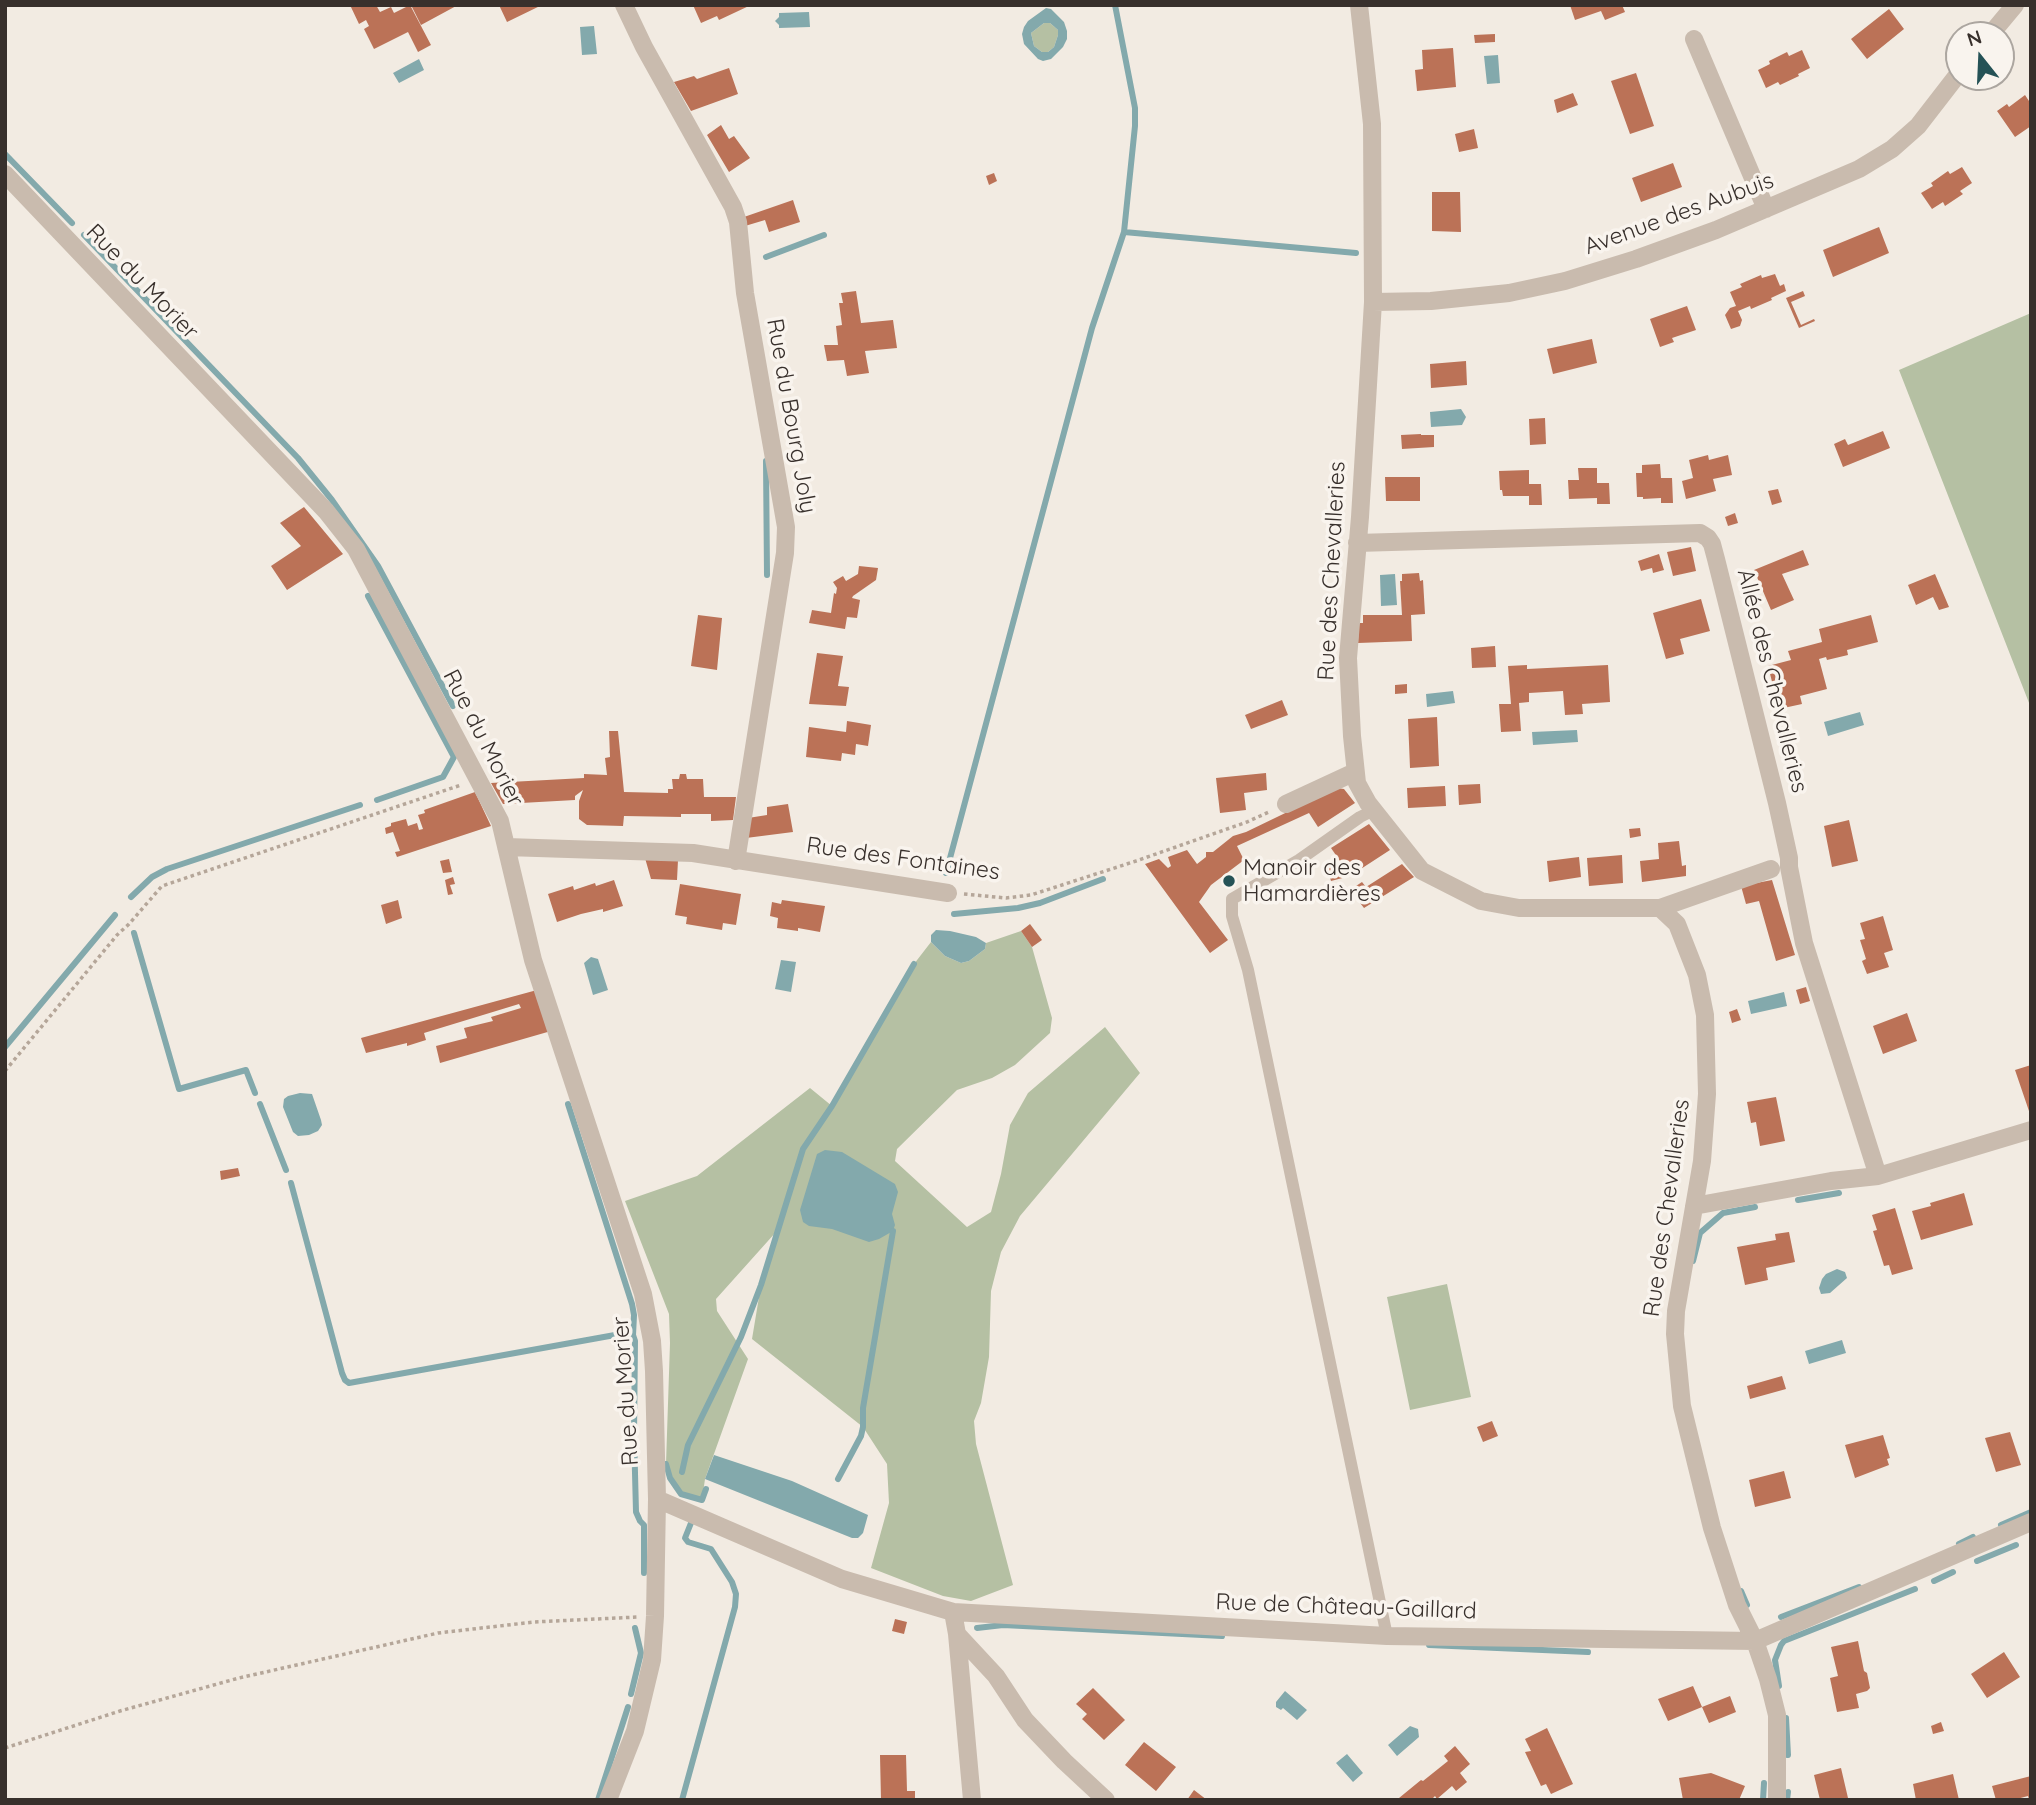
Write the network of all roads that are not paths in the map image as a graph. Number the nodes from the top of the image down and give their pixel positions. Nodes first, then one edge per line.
1 (624, 5) edge
2 (1359, 5) edge
3 (2015, 5) edge
4 (2002, 21) edge
5 (1695, 39) dead end
6 (1945, 91) edge
7 (5, 174) edge
8 (1766, 209) junction
9 (1373, 302) junction
10 (1357, 544) junction
11 (1355, 772) junction
12 (1286, 804) road end
13 (1374, 810) junction
14 (506, 847) junction
15 (736, 861) junction
16 (1772, 869) dead end
17 (948, 893) road end
18 (1660, 908) junction
19 (2031, 1130) edge
20 (1878, 1176) junction
21 (1694, 1206) junction
22 (657, 1499) junction
23 (2031, 1522) edge
24 (954, 1612) junction
25 (957, 1634) junction
26 (1387, 1636) junction
27 (1755, 1641) junction
28 (608, 1800) edge
29 (972, 1800) edge
30 (1106, 1800) edge
31 (1777, 1800) edge

1 - 15 street, Rue du Bourg Joly
2 - 9 street, Rue des Chevalleries
3 - 4 street
5 - 8 street
6 - 8 street, Avenue des Aubuis
7 - 14 street, Rue du Morier
8 - 9 street, Avenue des Aubuis
9 - 10 street, Rue des Chevalleries
10 - 11 street, Rue des Chevalleries
10 - 20 street, Allée des Chevalleries
11 - 12 street
11 - 13 street, Rue des Chevalleries
13 - 18 street, Rue des Chevalleries
13 - 26 lane
14 - 15 street, Rue des Fontaines
14 - 22 street, Rue du Morier
15 - 17 street, Rue des Fontaines
16 - 18 street
18 - 21 street, Rue des Chevalleries
19 - 20 street
20 - 21 street
21 - 27 street, Rue des Chevalleries
22 - 24 street, Rue de Château-Gaillard
22 - 28 street, Rue du Morier
23 - 27 street, Rue de Château-Gaillard
24 - 25 street
24 - 26 street, Rue de Château-Gaillard
25 - 29 street
25 - 30 street
26 - 27 street, Rue de Château-Gaillard
27 - 31 street, Rue des Chevalleries

